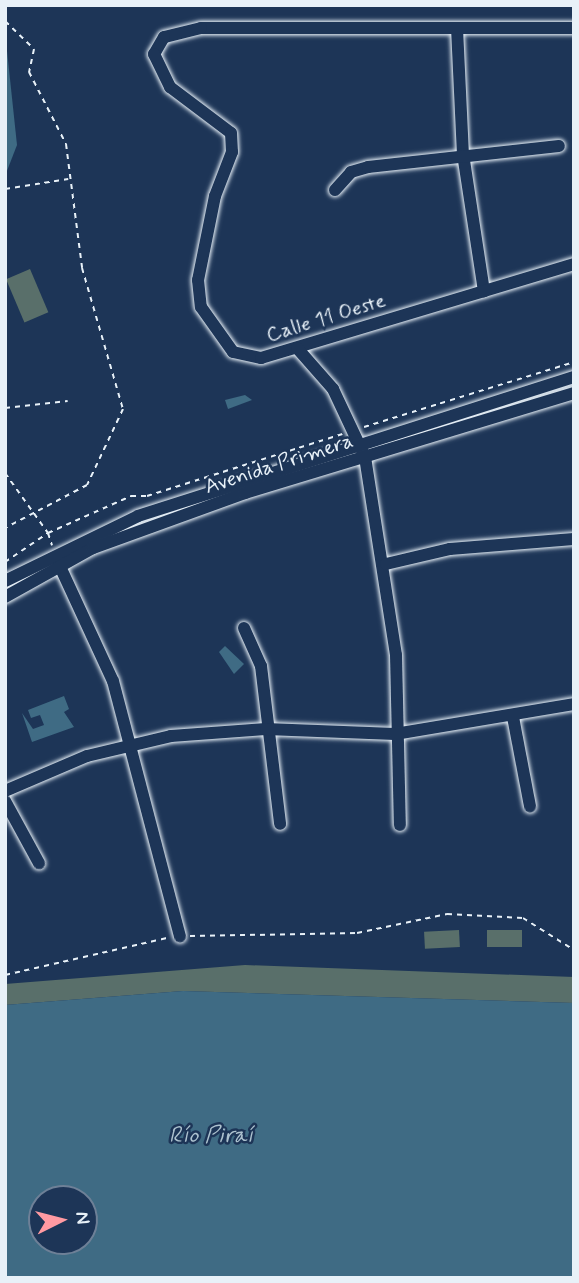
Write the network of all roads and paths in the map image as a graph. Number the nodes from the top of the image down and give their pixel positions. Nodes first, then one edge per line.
1 (5, 21) edge
2 (457, 28) junction
3 (574, 28) edge
4 (559, 146) dead end
5 (463, 154) junction
6 (69, 179) junction
7 (5, 189) edge
8 (335, 190) dead end
9 (574, 264) edge
10 (484, 291) junction
11 (297, 348) junction
12 (574, 362) edge
13 (574, 377) edge
14 (574, 393) edge
15 (68, 401) dead end
16 (5, 408) edge
17 (354, 430) junction
18 (359, 444) junction
19 (365, 457) junction
20 (5, 473) edge
21 (37, 513) junction
22 (5, 528) edge
23 (48, 533) junction
24 (574, 539) edge
25 (57, 559) junction
26 (5, 562) edge
27 (386, 564) junction
28 (5, 581) edge
29 (5, 597) edge
30 (244, 628) dead end
31 (574, 704) edge
32 (513, 717) junction
33 (266, 729) junction
34 (395, 734) junction
35 (132, 743) junction
36 (5, 791) edge
37 (5, 801) edge
38 (530, 806) dead end
39 (280, 824) dead end
40 (400, 825) dead end
41 (39, 863) dead end
42 (180, 936) junction
43 (574, 950) edge
44 (5, 975) edge

1 - 6 path
2 - 3 street, Calle 11 Oeste
2 - 5 street
2 - 11 street, Calle 11 Oeste
4 - 5 street
5 - 8 street
5 - 10 street
6 - 7 path
6 - 21 path
9 - 10 street, Calle 11 Oeste
10 - 11 street, Calle 11 Oeste
11 - 17 street
12 - 17 path
13 - 18 street, Avenida Primera
14 - 19 street, Avenida Primera
15 - 16 path
17 - 18 street
17 - 23 path
18 - 19 street
18 - 25 street, Avenida Primera
19 - 25 street, Avenida Primera
19 - 27 street
20 - 21 path
21 - 22 path
21 - 23 path
23 - 25 path
23 - 26 path
24 - 27 street
25 - 28 street, Avenida Primera
25 - 29 street, Avenida Primera
25 - 35 street
27 - 34 street
30 - 33 street
31 - 32 street
32 - 34 street
32 - 38 street
33 - 34 street
33 - 35 street
33 - 39 street
34 - 40 street
35 - 36 street
35 - 42 street
37 - 41 street
42 - 43 path
42 - 44 path

